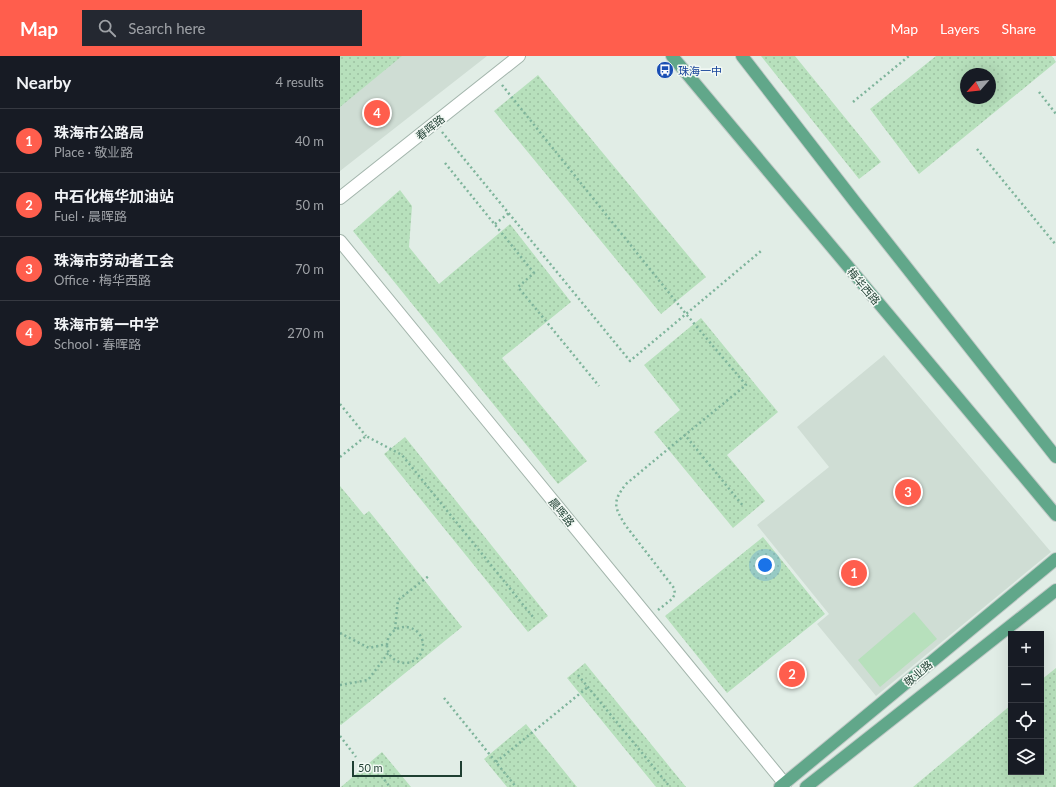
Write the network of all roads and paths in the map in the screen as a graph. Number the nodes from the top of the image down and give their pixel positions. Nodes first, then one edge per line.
1 (519, 56) edge
2 (672, 56) edge
3 (742, 56) edge
4 (908, 56) edge
5 (494, 76) junction
6 (1039, 92) dead end
7 (853, 102) dead end
8 (1056, 114) edge
9 (435, 123) junction
10 (977, 149) dead end
11 (446, 163) dead end
12 (340, 198) edge
13 (508, 213) junction
14 (495, 224) junction
15 (340, 241) edge
16 (1056, 245) edge
17 (761, 251) dead end
18 (686, 314) junction
19 (599, 386) dead end
20 (340, 404) edge
21 (685, 435) junction
22 (366, 436) junction
23 (340, 457) edge
24 (1056, 457) edge
25 (744, 507) dead end
26 (1056, 515) edge
27 (1056, 559) edge
28 (430, 575) dead end
29 (1056, 590) edge
30 (533, 617) dead end
31 (649, 618) junction
32 (395, 630) junction
33 (340, 633) edge
34 (387, 644) junction
35 (389, 652) junction
36 (578, 675) dead end
37 (340, 686) edge
38 (588, 687) junction
39 (444, 698) dead end
40 (340, 736) edge
41 (356, 757) dead end
42 (496, 762) junction
43 (375, 768) dead end
44 (782, 785) edge
45 (390, 787) edge
46 (516, 787) edge
47 (670, 787) edge
48 (806, 787) edge

1 - 5 street, 春晖路
2 - 26 main road, 梅华西路
3 - 24 main road
4 - 7 path
5 - 9 street, 春晖路
5 - 18 path
6 - 8 path
9 - 12 street, 春晖路
9 - 13 path
10 - 16 path
11 - 14 path
13 - 14 path
13 - 18 path
14 - 19 path
15 - 31 street, 晨晖路
17 - 18 path
18 - 21 path
20 - 22 path
21 - 25 path
21 - 31 path
22 - 23 path
22 - 30 path
27 - 44 main road, 敬业路
28 - 32 path
29 - 48 main road, 敬业路
31 - 44 street, 晨晖路
32 - 34 path
32 - 35 path
33 - 34 path
34 - 35 path
35 - 37 path
36 - 38 path
38 - 42 path
38 - 47 path
39 - 42 path
40 - 41 path
42 - 46 path
43 - 45 path

